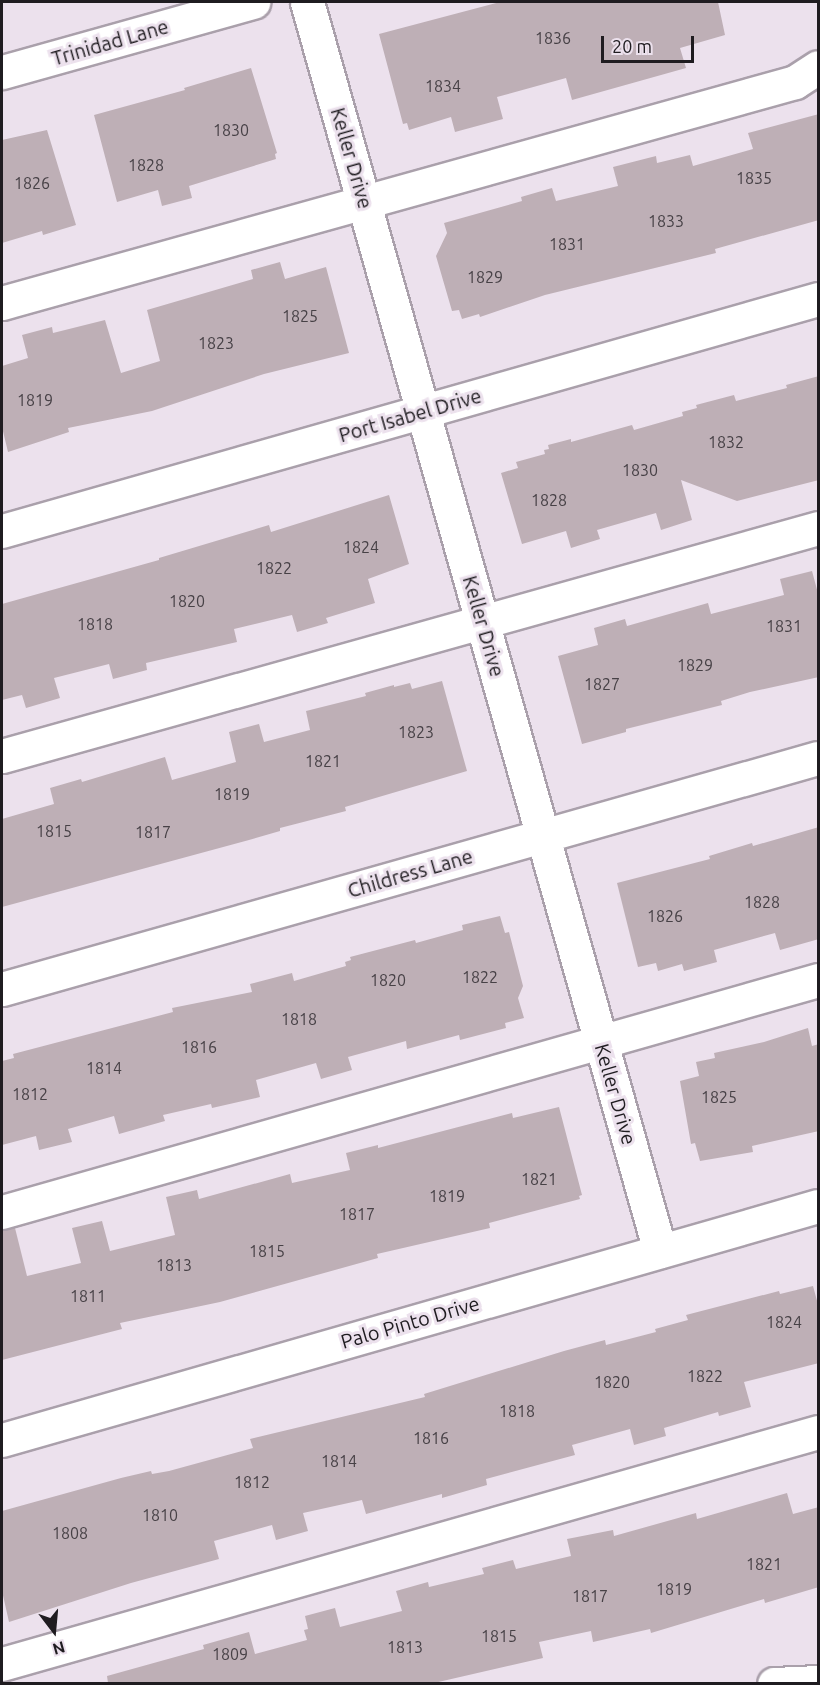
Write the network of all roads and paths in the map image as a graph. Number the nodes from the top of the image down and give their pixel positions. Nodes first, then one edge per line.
1 (253, 2) edge
2 (308, 2) edge
3 (819, 67) edge
4 (2, 72) edge
5 (364, 201) junction
6 (819, 299) edge
7 (2, 303) edge
8 (423, 411) junction
9 (819, 528) edge
10 (2, 531) edge
11 (482, 621) junction
12 (2, 756) edge
13 (819, 758) edge
14 (543, 836) junction
15 (819, 980) edge
16 (2, 989) edge
17 (601, 1042) junction
18 (819, 1206) edge
19 (2, 1212) edge
20 (660, 1251) junction
21 (819, 1432) edge
22 (2, 1440) edge
23 (2, 1664) edge
24 (819, 1682) edge
25 (774, 1683) edge

1 - 4 street, Trinidad Lane
2 - 5 street, Keller Drive
3 - 5 street
5 - 7 street
5 - 8 street, Keller Drive
6 - 8 street, Port Isabel Drive
8 - 10 street, Port Isabel Drive
8 - 11 street, Keller Drive
9 - 11 street
11 - 12 street
11 - 14 street, Keller Drive
13 - 14 street, Childress Lane
14 - 16 street, Childress Lane
14 - 17 street, Keller Drive
15 - 17 street
17 - 19 street
17 - 20 street, Keller Drive
18 - 20 street, Palo Pinto Drive
20 - 22 street, Palo Pinto Drive
21 - 23 street
24 - 25 street

